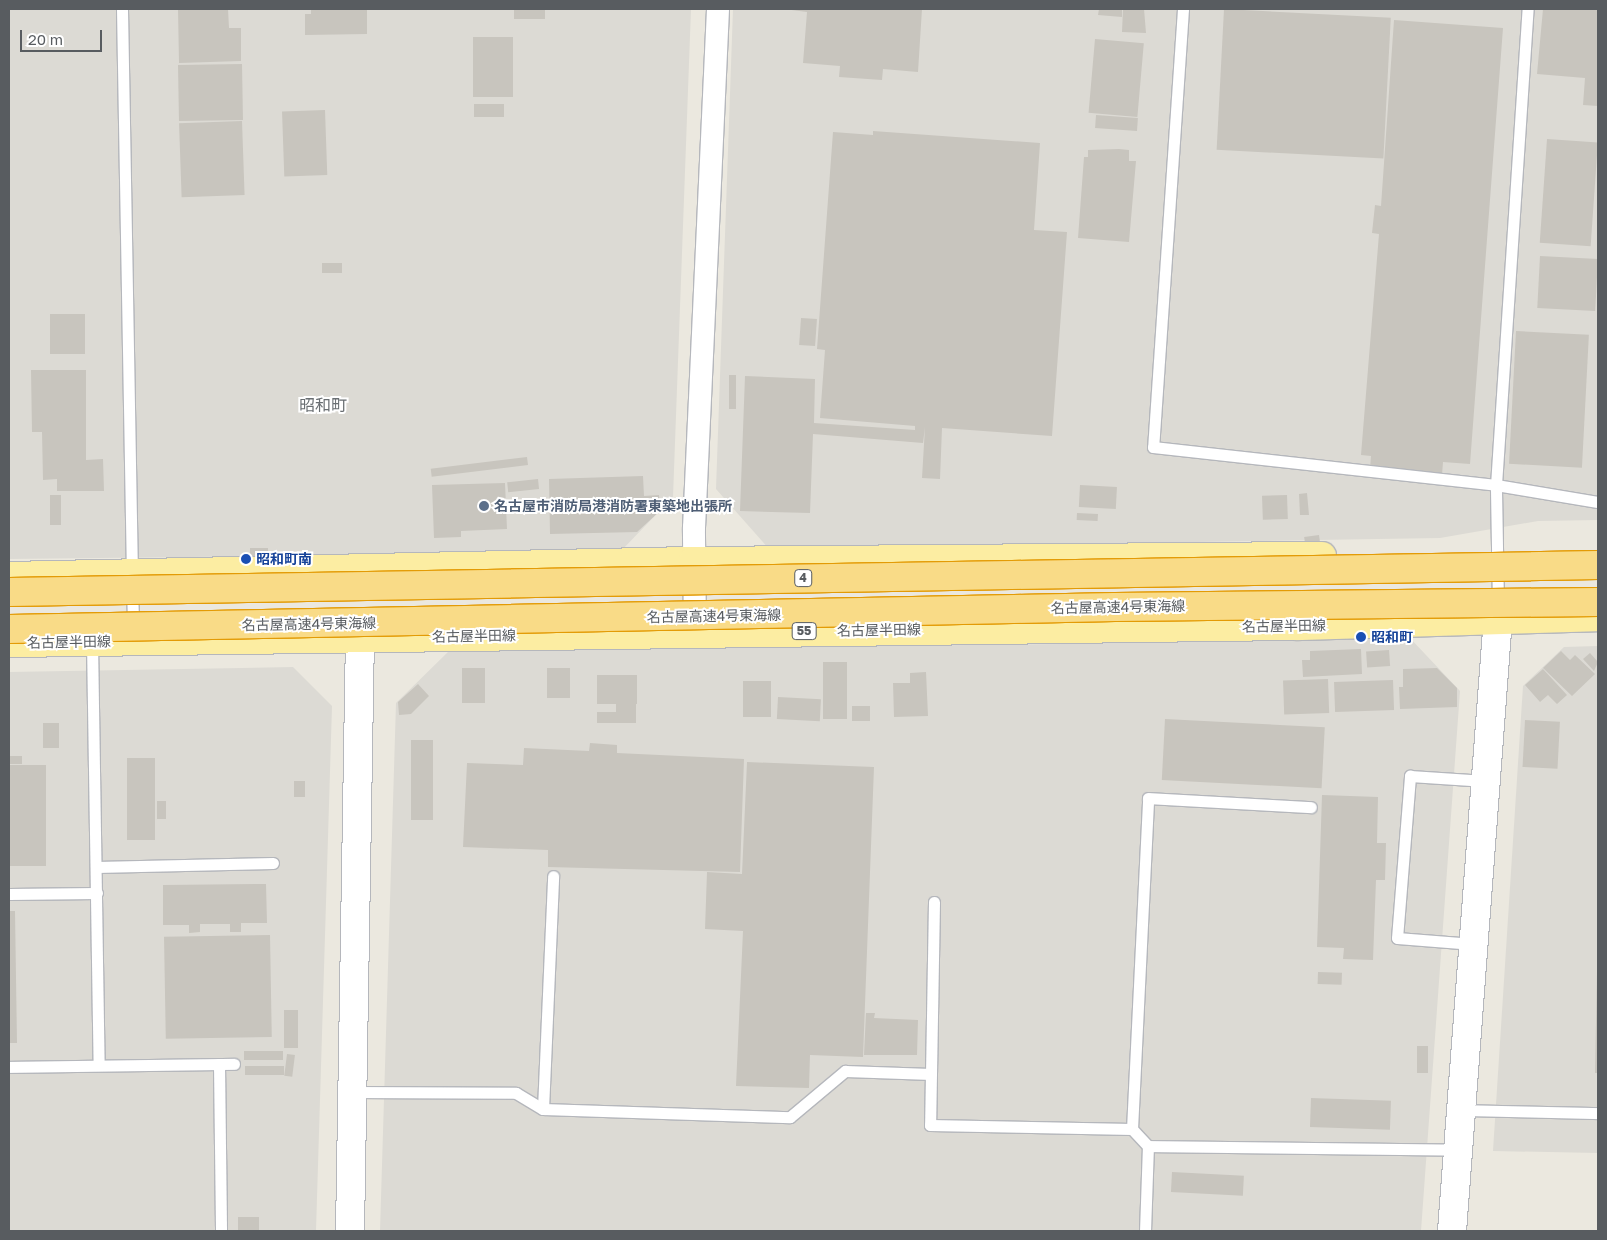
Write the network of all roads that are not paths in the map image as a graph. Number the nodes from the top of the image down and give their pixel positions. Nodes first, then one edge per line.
1 (122, 9) edge
2 (718, 9) edge
3 (1183, 9) edge
4 (1528, 9) edge
5 (1496, 485) junction
6 (1598, 502) edge
7 (1598, 554) edge
8 (1498, 555) junction
9 (693, 561) junction
10 (1598, 565) edge
11 (132, 574) junction
12 (9, 576) edge
13 (9, 592) edge
14 (1598, 602) edge
15 (1598, 617) edge
16 (1498, 618) junction
17 (9, 629) edge
18 (695, 632) junction
19 (360, 637) junction
20 (133, 641) junction
21 (92, 642) junction
22 (9, 643) edge
23 (1486, 781) junction
24 (1311, 807) dead end
25 (273, 864) dead end
26 (96, 867) junction
27 (553, 876) dead end
28 (97, 893) junction
29 (9, 894) edge
30 (934, 902) dead end
31 (1473, 944) junction
32 (218, 1064) junction
33 (234, 1064) dead end
34 (99, 1065) junction
35 (9, 1067) edge
36 (931, 1074) junction
37 (352, 1092) junction
38 (543, 1109) junction
39 (1461, 1110) junction
40 (1598, 1113) edge
41 (1132, 1129) junction
42 (1148, 1146) junction
43 (1458, 1150) junction
44 (221, 1231) edge
45 (350, 1231) edge
46 (1144, 1231) edge
47 (1452, 1231) edge

1 - 11 lane
2 - 9 street
3 - 5 lane
4 - 5 lane
5 - 6 lane
5 - 8 lane
7 - 8 main road
8 - 9 main road
8 - 16 lane
9 - 11 main road
9 - 18 street
10 - 13 highway, 4, bridge
11 - 12 main road
11 - 20 lane
14 - 17 highway, 名古屋高速4号東海線, bridge
15 - 16 main road, 名古屋半田線 / 55
16 - 18 main road, 名古屋半田線 / 55
16 - 23 street
18 - 19 main road, 名古屋半田線 / 55
19 - 20 main road, 名古屋半田線 / 55
19 - 37 street
20 - 21 main road, 名古屋半田線 / 55
21 - 22 main road, 名古屋半田線 / 55
21 - 26 lane
23 - 31 street
23 - 31 lane
24 - 41 lane
25 - 26 lane
26 - 28 lane
27 - 38 lane
28 - 29 lane
28 - 34 lane
30 - 36 lane
31 - 39 street
32 - 33 lane
32 - 34 lane
32 - 44 lane
34 - 35 lane
36 - 38 lane
36 - 41 lane
37 - 38 lane
37 - 45 street
39 - 40 lane
39 - 43 street
41 - 42 lane
42 - 43 lane
42 - 46 lane
43 - 47 street

